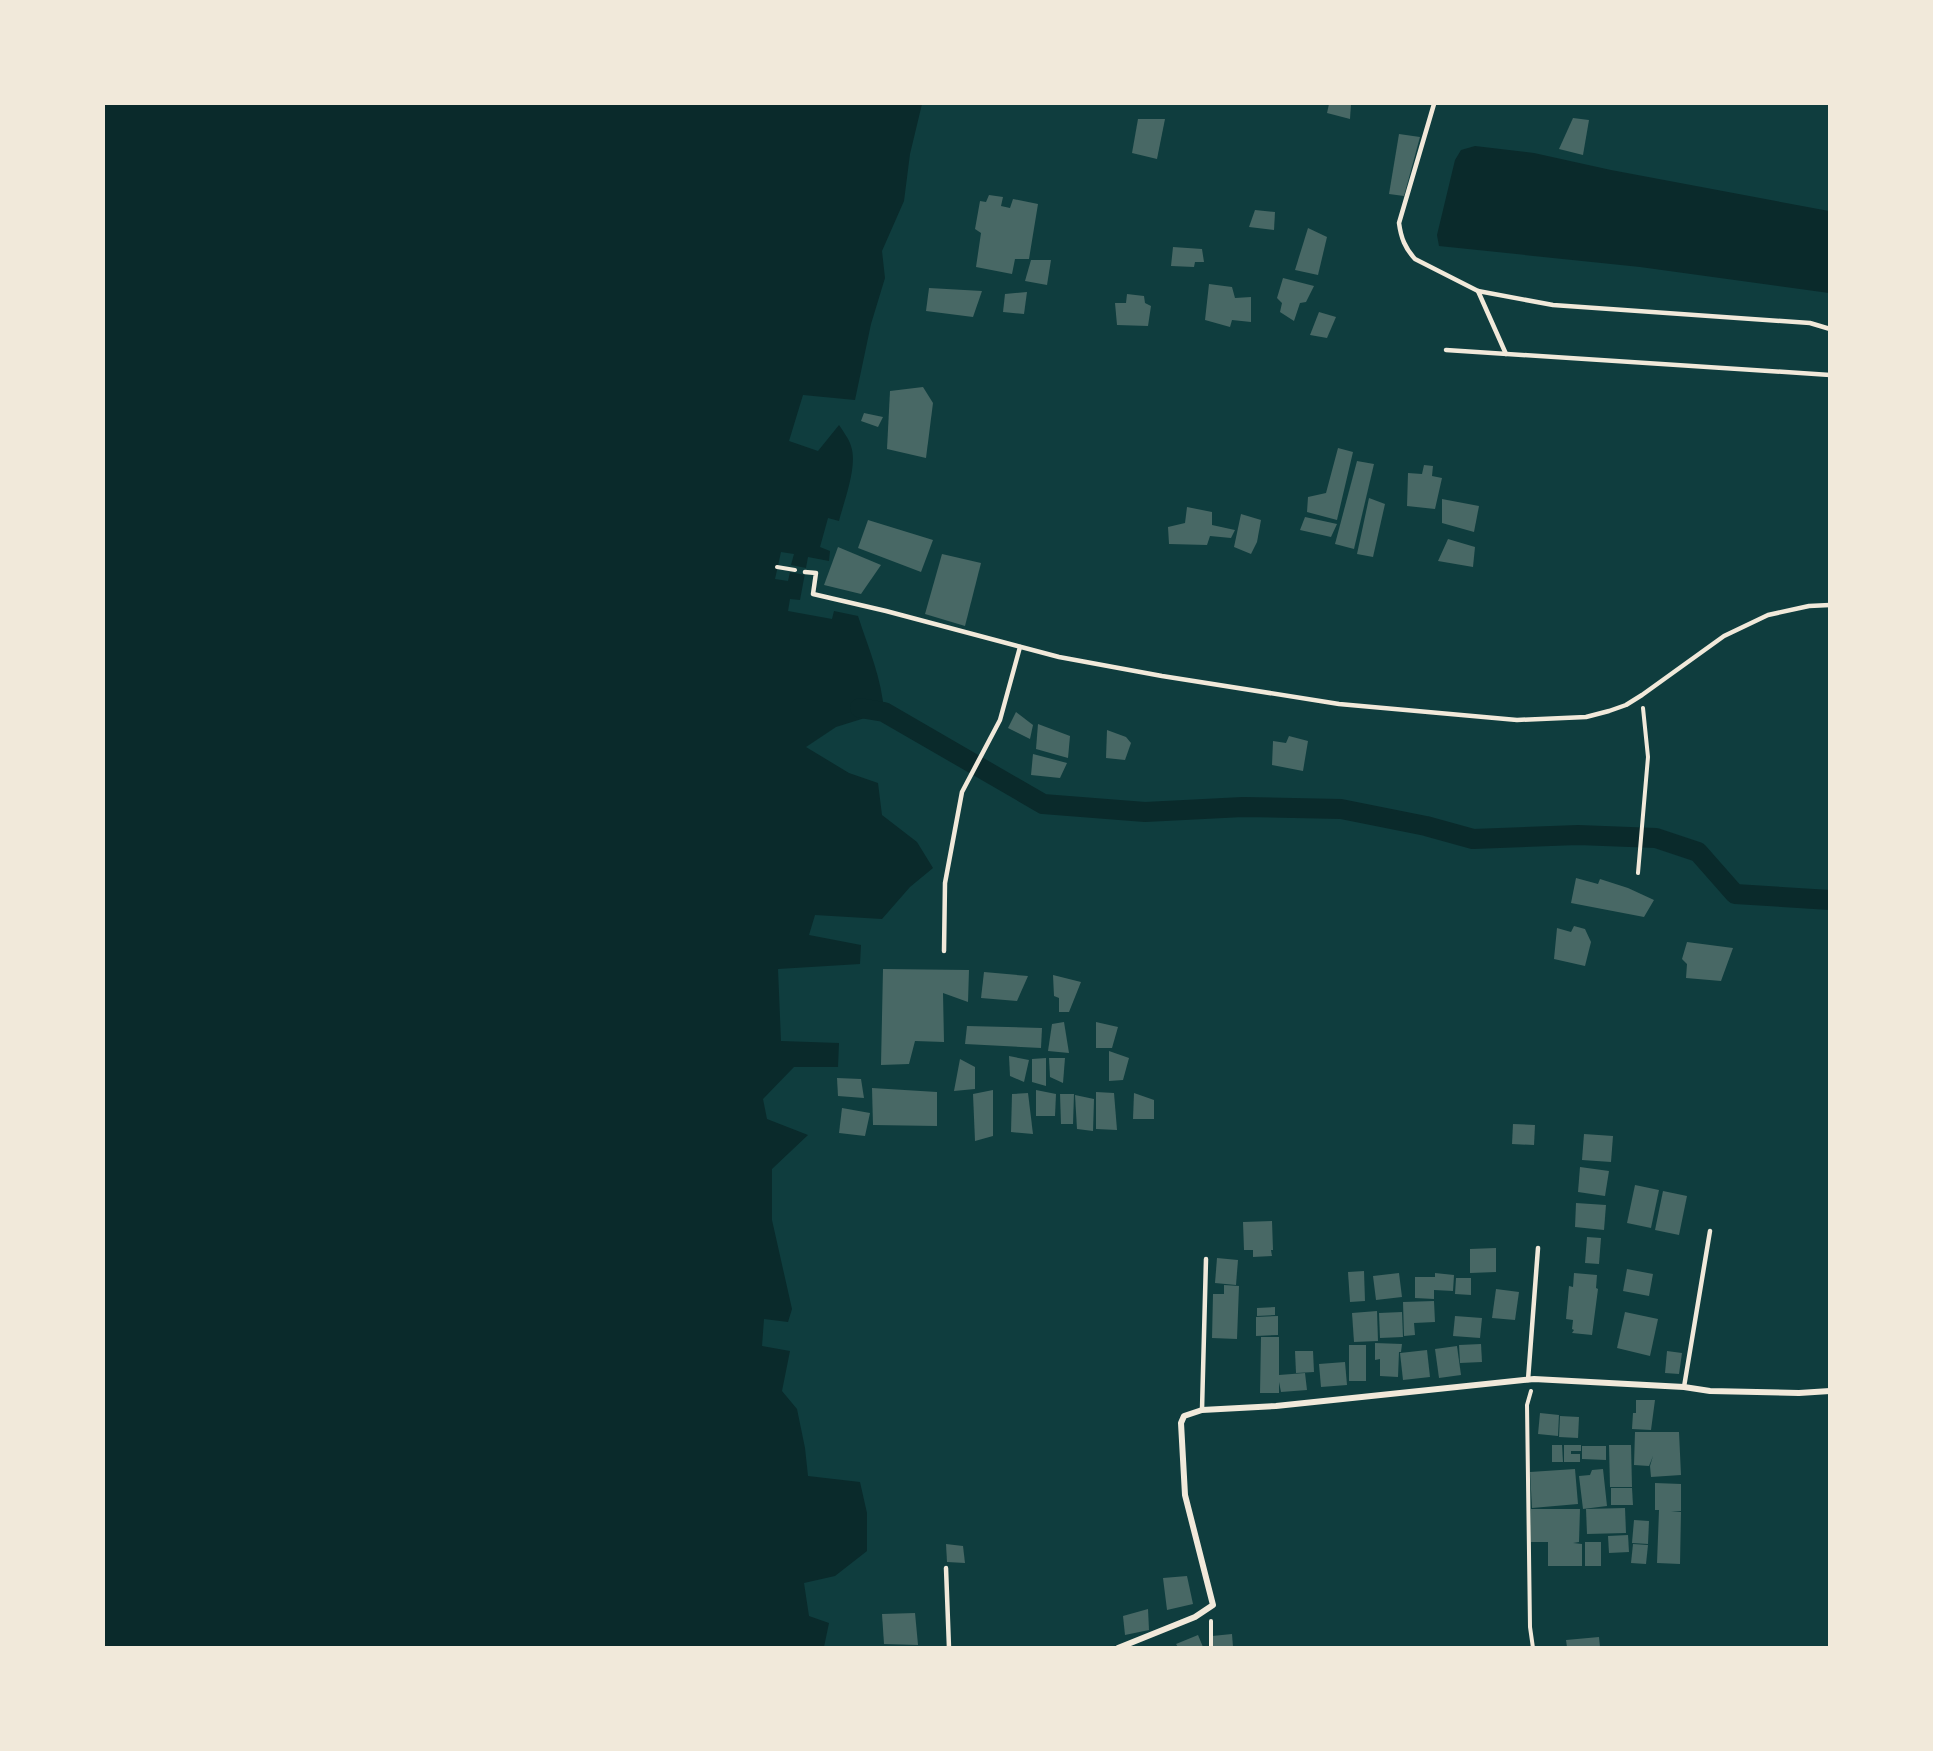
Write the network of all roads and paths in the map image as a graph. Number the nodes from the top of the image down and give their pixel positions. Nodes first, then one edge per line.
1 (1434, 104) edge
2 (1478, 291) junction
3 (1830, 329) edge
4 (1446, 350) dead end
5 (1506, 354) junction
6 (1830, 375) edge
7 (777, 567) dead end
8 (805, 572) joint
9 (1830, 605) edge
10 (1020, 647) junction
11 (1642, 695) junction
12 (1638, 873) dead end
13 (944, 951) dead end
14 (1710, 1231) dead end
15 (1538, 1248) dead end
16 (1206, 1259) dead end
17 (1531, 1380) junction
18 (1684, 1387) junction
19 (1830, 1391) edge
20 (1202, 1410) junction
21 (946, 1568) dead end
22 (1214, 1605) junction
23 (950, 1647) edge
24 (1118, 1647) edge
25 (1210, 1647) edge
26 (1533, 1647) edge

1 - 2 lane
2 - 3 lane
2 - 5 lane
4 - 5 lane
5 - 6 lane
7 - 8 path
8 - 10 lane
9 - 11 lane
10 - 11 lane
10 - 13 lane
11 - 12 path
14 - 18 lane
15 - 17 lane
16 - 20 lane
17 - 18 street
17 - 20 street
17 - 26 path
18 - 19 street
20 - 22 street
21 - 23 lane
22 - 24 street
22 - 25 path

